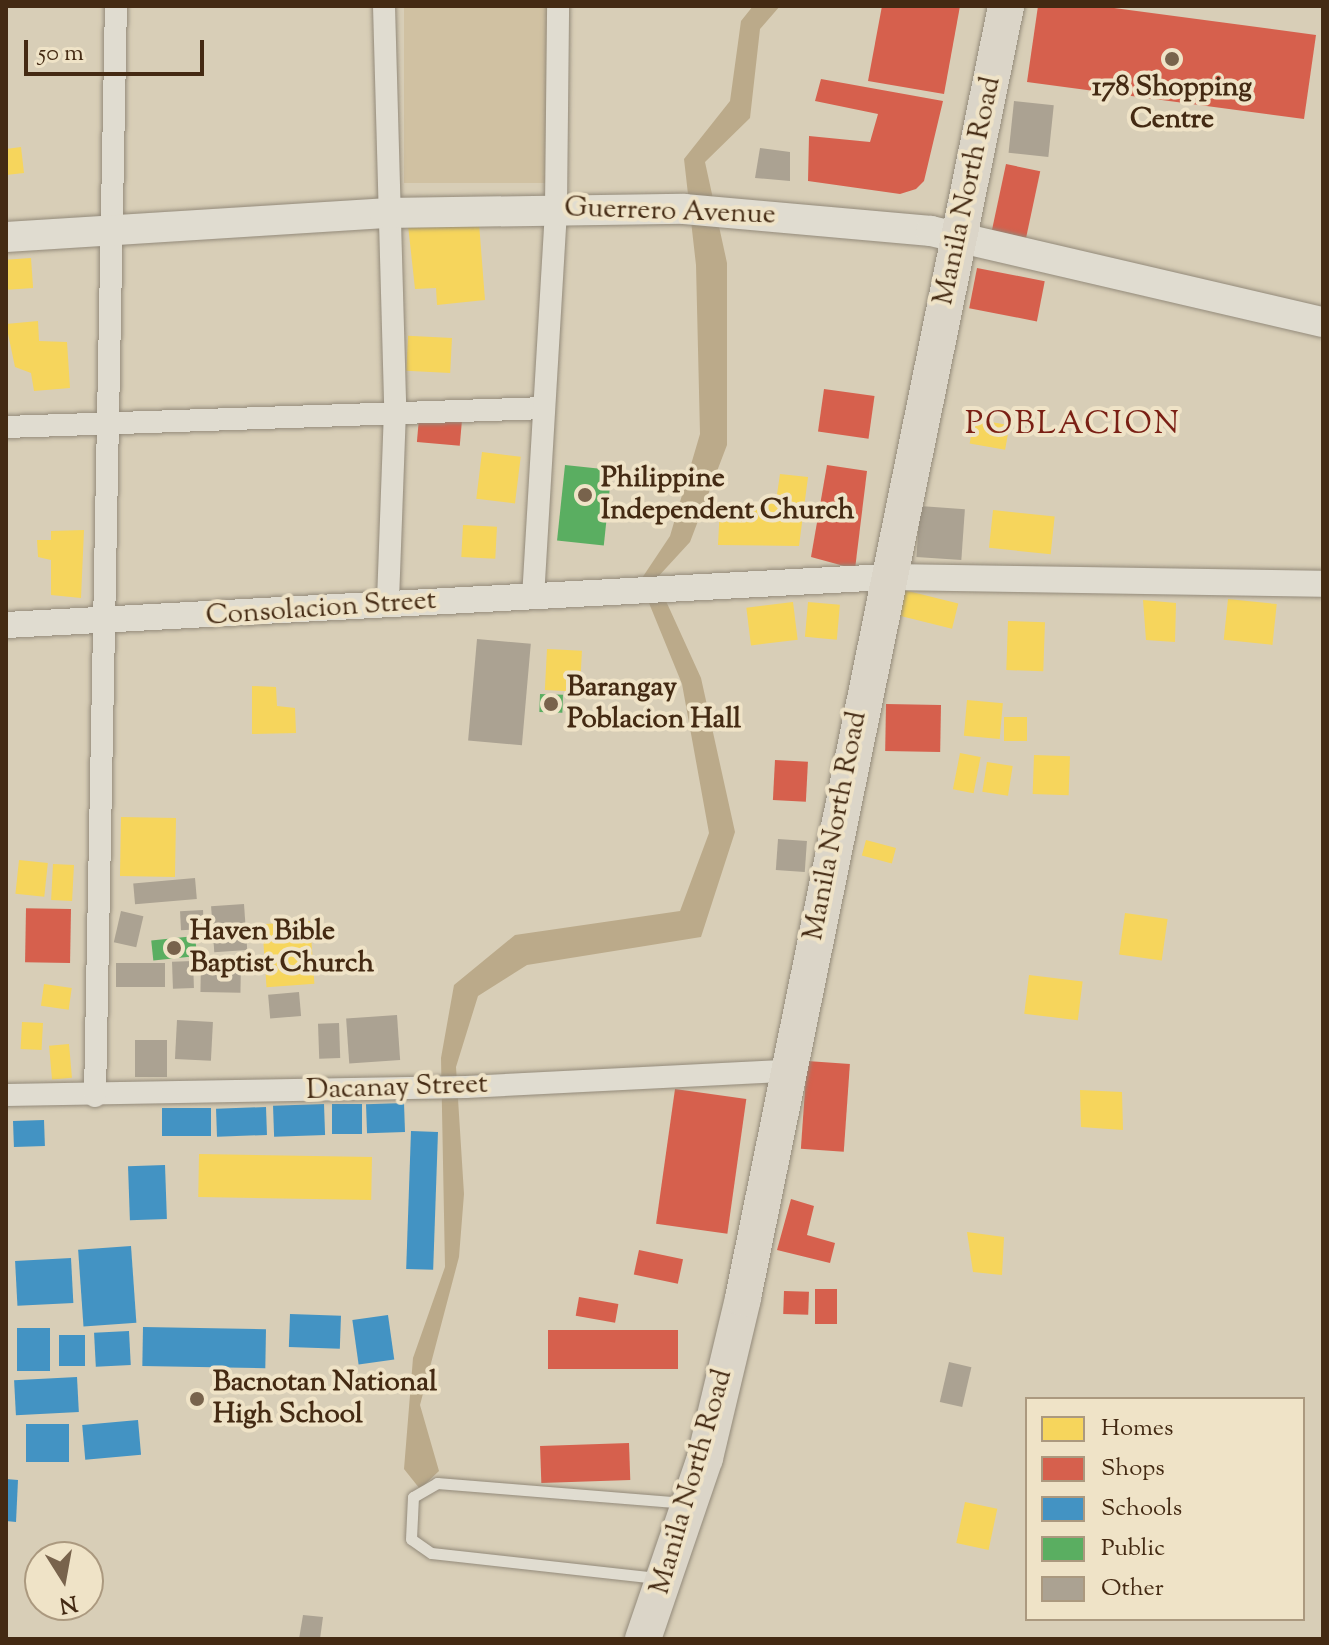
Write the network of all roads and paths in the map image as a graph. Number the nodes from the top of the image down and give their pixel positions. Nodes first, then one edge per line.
1 (116, 6) edge
2 (384, 6) edge
3 (558, 6) edge
4 (1006, 6) edge
5 (556, 207) junction
6 (385, 213) junction
7 (117, 229) junction
8 (6, 237) edge
9 (958, 237) junction
10 (1323, 322) edge
11 (544, 408) junction
12 (395, 410) junction
13 (113, 422) junction
14 (6, 427) edge
15 (887, 577) junction
16 (1323, 584) edge
17 (533, 598) junction
18 (388, 601) junction
19 (6, 625) edge
20 (108, 625) junction
21 (787, 1071) junction
22 (6, 1095) edge
23 (95, 1096) junction
24 (689, 1503) junction
25 (664, 1580) junction
26 (643, 1639) edge

1 - 7 street
2 - 6 street
3 - 5 street
4 - 9 highway, Manila North Road
5 - 6 main road, Guerrero Avenue
5 - 9 main road, Guerrero Avenue
5 - 11 street
6 - 7 main road, Guerrero Avenue
6 - 12 street
7 - 8 main road, Guerrero Avenue
7 - 13 street
9 - 10 main road, Guerrero Avenue
9 - 15 highway, Manila North Road
11 - 12 street
11 - 17 street
12 - 13 street
12 - 18 street
13 - 14 street
13 - 20 street
15 - 16 street, Consolacion Street
15 - 17 street, Consolacion Street
15 - 21 highway, Manila North Road
17 - 18 street, Consolacion Street
18 - 20 street, Consolacion Street
19 - 20 street, Consolacion Street
20 - 23 street
21 - 23 street, Dacanay Street
21 - 24 highway, Manila North Road
22 - 23 street, Dacanay Street
24 - 25 highway, Manila North Road
24 - 25 lane
25 - 26 highway, Manila North Road

